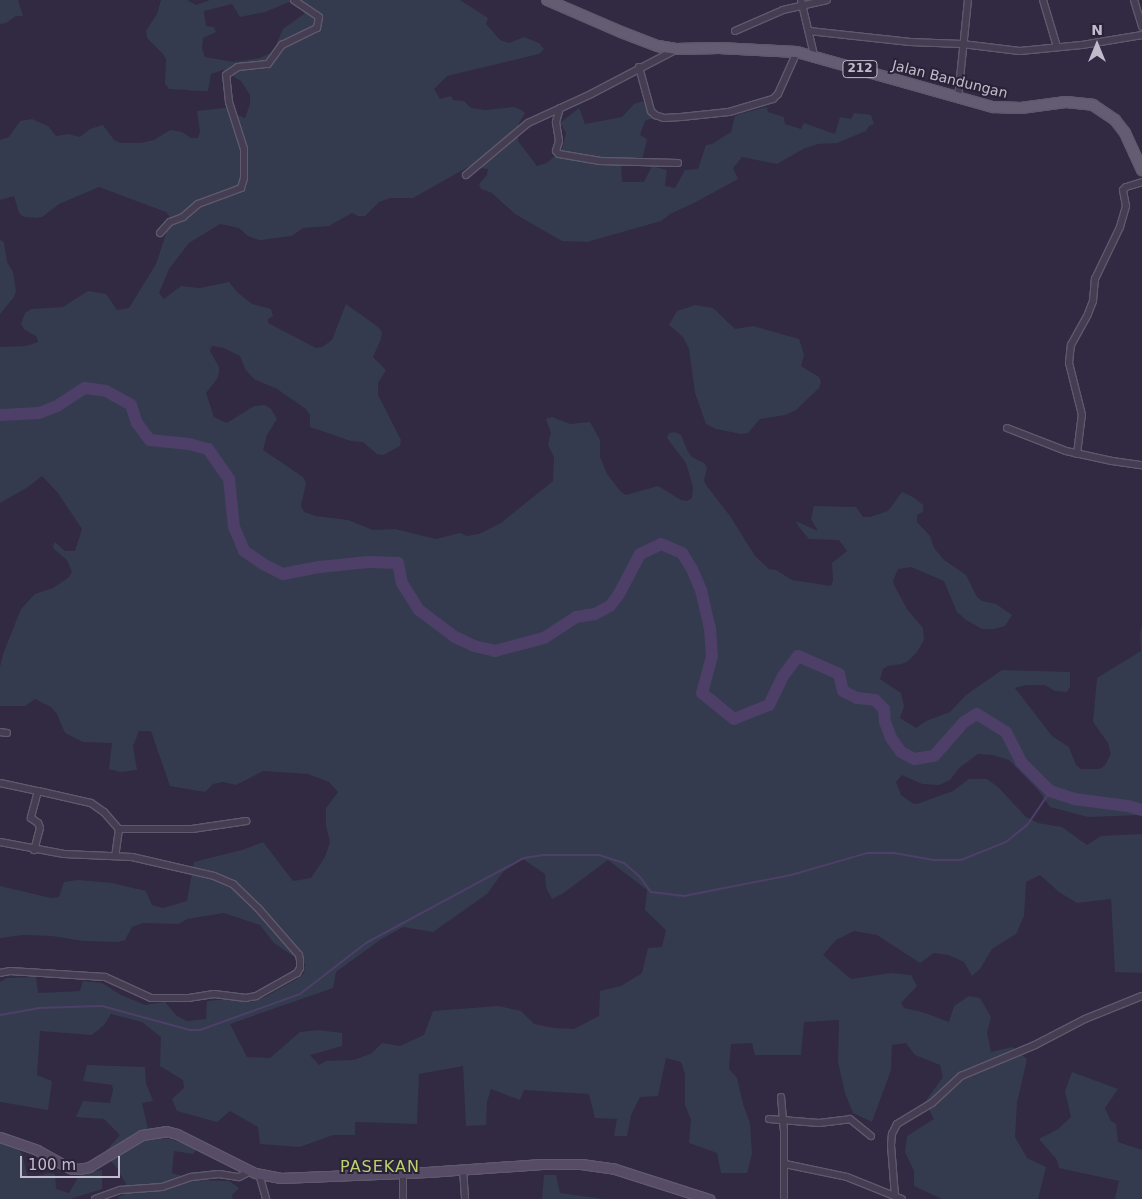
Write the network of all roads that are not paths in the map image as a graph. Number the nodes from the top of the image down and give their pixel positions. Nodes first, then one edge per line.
1 (294, 0) edge
2 (547, 0) edge
3 (827, 0) edge
4 (968, 0) edge
5 (1043, 0) edge
6 (1134, 0) edge
7 (802, 3) edge
8 (565, 4) edge
9 (1142, 27) edge
10 (735, 31) dead end
11 (809, 31) junction
12 (1142, 35) edge
13 (962, 44) junction
14 (1057, 47) junction
15 (676, 49) junction
16 (797, 52) junction
17 (814, 56) junction
18 (639, 67) junction
19 (958, 98) junction
20 (560, 108) junction
21 (1140, 156) edge
22 (678, 164) dead end
23 (1142, 170) edge
24 (466, 175) dead end
25 (1142, 182) edge
26 (160, 233) dead end
27 (1007, 428) dead end
28 (1077, 454) junction
29 (1142, 465) edge
30 (0, 783) edge
31 (38, 791) junction
32 (246, 821) dead end
33 (119, 830) junction
34 (0, 842) edge
35 (34, 850) junction
36 (115, 856) junction
37 (0, 973) edge
38 (1142, 996) edge
39 (781, 1097) dead end
40 (769, 1119) dead end
41 (784, 1121) junction
42 (871, 1136) dead end
43 (0, 1137) edge
44 (785, 1164) junction
45 (463, 1170) junction
46 (255, 1173) junction
47 (402, 1173) junction
48 (693, 1196) edge
49 (895, 1196) junction
50 (94, 1199) edge
51 (266, 1199) edge
52 (403, 1199) edge
53 (465, 1199) edge
54 (709, 1199) edge
55 (784, 1199) edge
56 (902, 1199) edge

1 - 26 street
2 - 8 main road, Jalan Bandungan / 212
3 - 7 street
4 - 13 street
5 - 14 street
6 - 9 street
7 - 10 street
7 - 11 street
8 - 15 main road, Jalan Bandungan / 212
11 - 13 street
11 - 17 street
12 - 14 street
13 - 14 street
13 - 19 street
15 - 16 main road, Jalan Bandungan / 212
15 - 18 street
16 - 17 main road, Jalan Bandungan / 212
16 - 18 street
17 - 19 main road, Jalan Bandungan / 212
18 - 20 street
19 - 21 main road, Jalan Bandungan / 212
20 - 22 street
20 - 24 street
21 - 23 main road, Jalan Bandungan / 212
25 - 28 street
27 - 28 street
28 - 29 street
30 - 31 street
31 - 33 street
31 - 35 street
32 - 33 street
33 - 36 street
34 - 35 street
35 - 36 street
36 - 37 street
38 - 49 street
39 - 41 street
40 - 41 street
41 - 42 street
41 - 44 street
43 - 46 street
44 - 49 street
44 - 55 street
45 - 47 street
45 - 48 street
45 - 53 street
46 - 47 street
46 - 50 street
46 - 51 street
47 - 52 street
48 - 54 street
49 - 56 street

